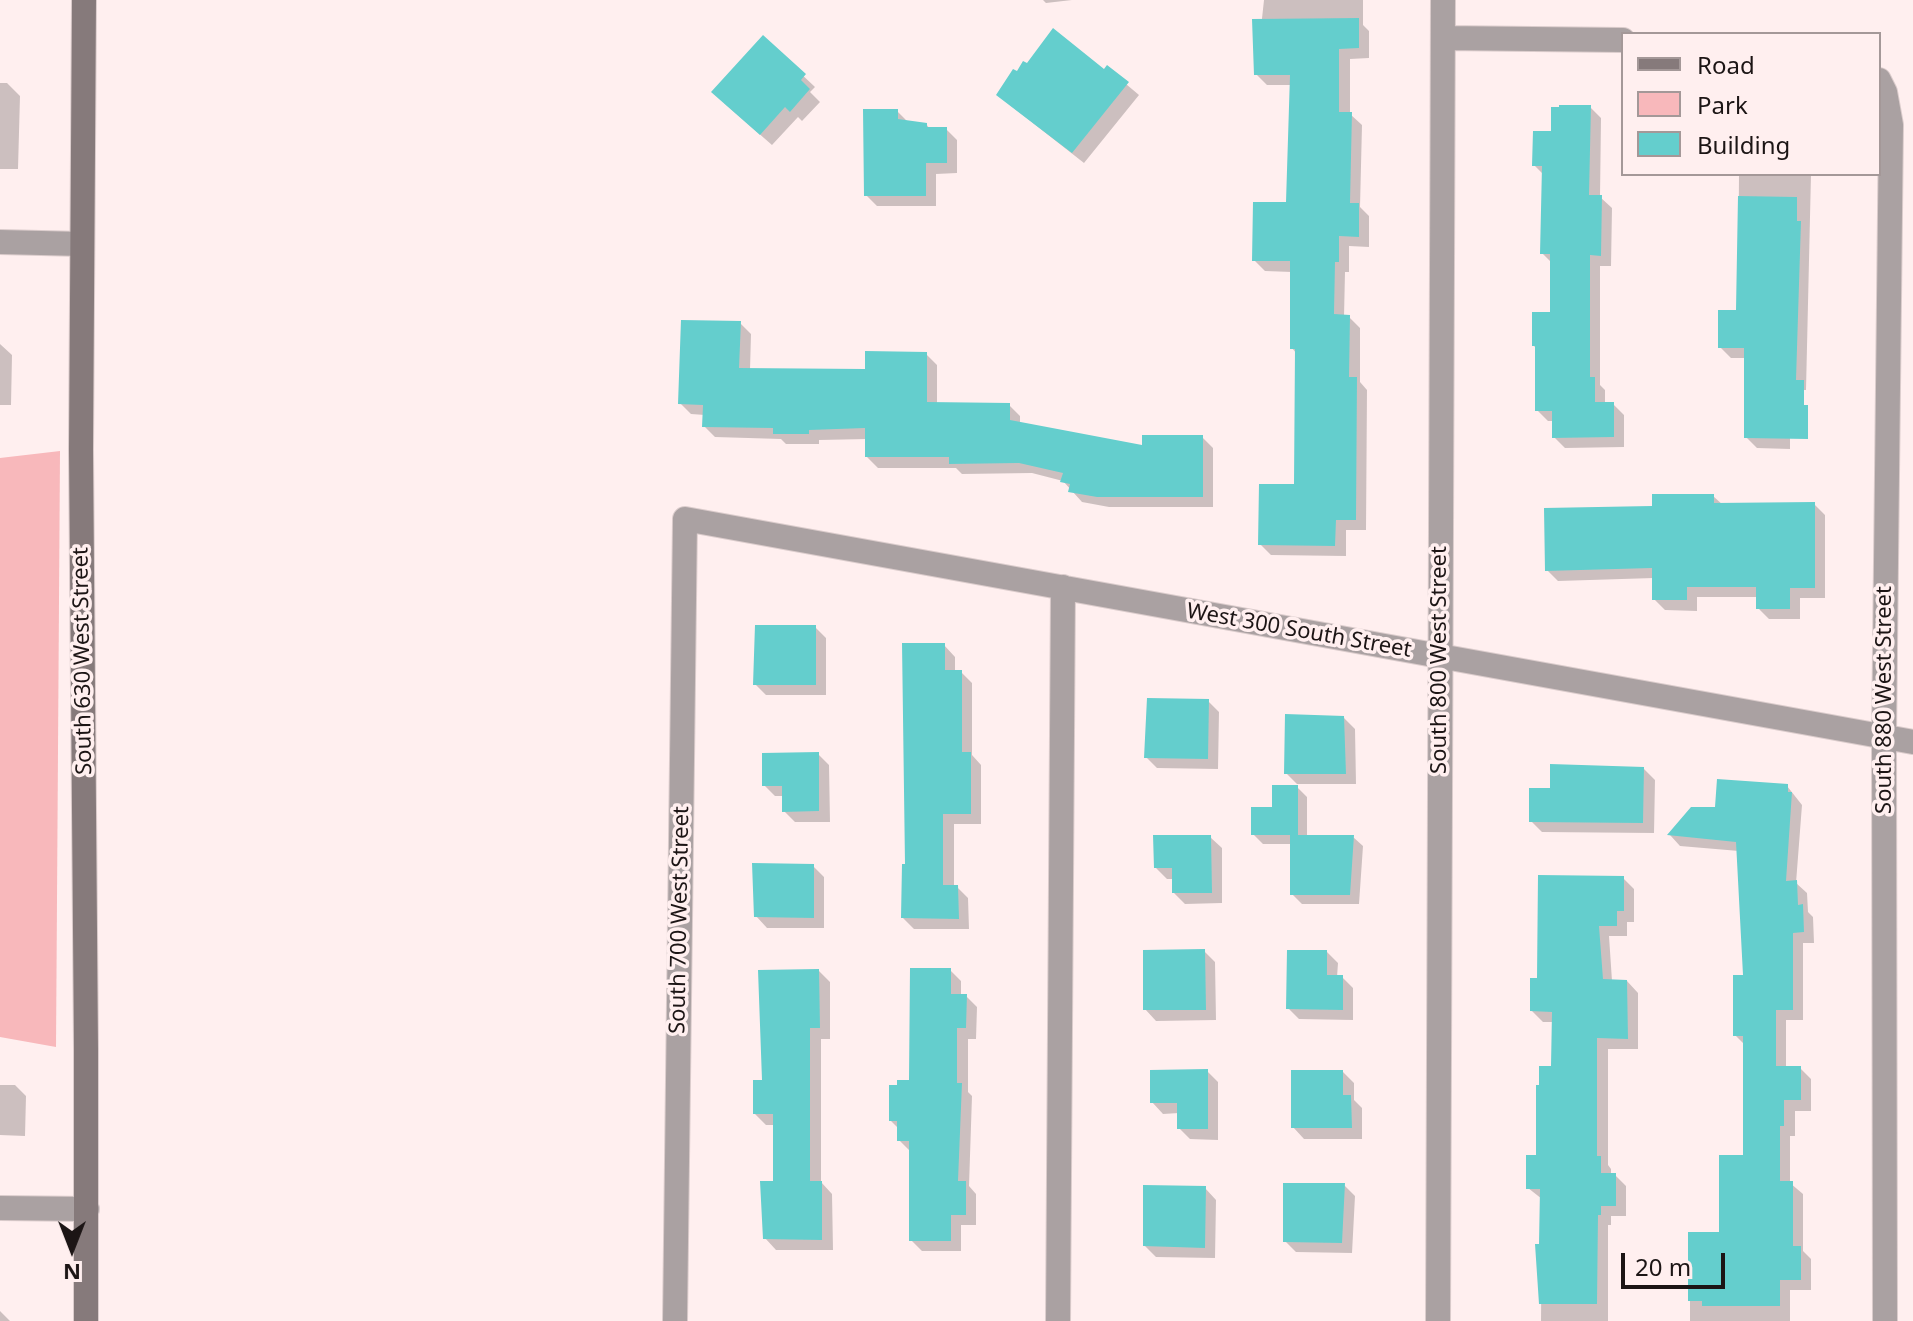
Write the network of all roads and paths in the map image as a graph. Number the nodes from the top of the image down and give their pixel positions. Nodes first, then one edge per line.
1 (84, 0) edge
2 (1443, 0) edge
3 (1443, 38) junction
4 (1621, 40) edge
5 (1881, 84) edge
6 (0, 242) edge
7 (82, 244) junction
8 (685, 519) joint
9 (1063, 587) junction
10 (1440, 657) junction
11 (1884, 736) junction
12 (1913, 742) edge
13 (0, 1208) edge
14 (87, 1209) junction
15 (86, 1321) edge
16 (675, 1321) edge
17 (1058, 1321) edge
18 (1438, 1321) edge
19 (1885, 1321) edge

1 - 7 street, South 630 West Street
2 - 3 street, South 800 West Street
3 - 4 street
3 - 10 street, South 800 West Street
5 - 11 street, South 880 West Street
6 - 7 street
7 - 14 street, South 630 West Street
8 - 9 street, West 300 South Street
8 - 16 street, South 700 West Street
9 - 10 street, West 300 South Street
9 - 17 street
10 - 11 street, West 300 South Street
10 - 18 street, South 800 West Street
11 - 12 street, West 300 South Street
11 - 19 street, South 880 West Street
13 - 14 street
14 - 15 street, South 630 West Street

